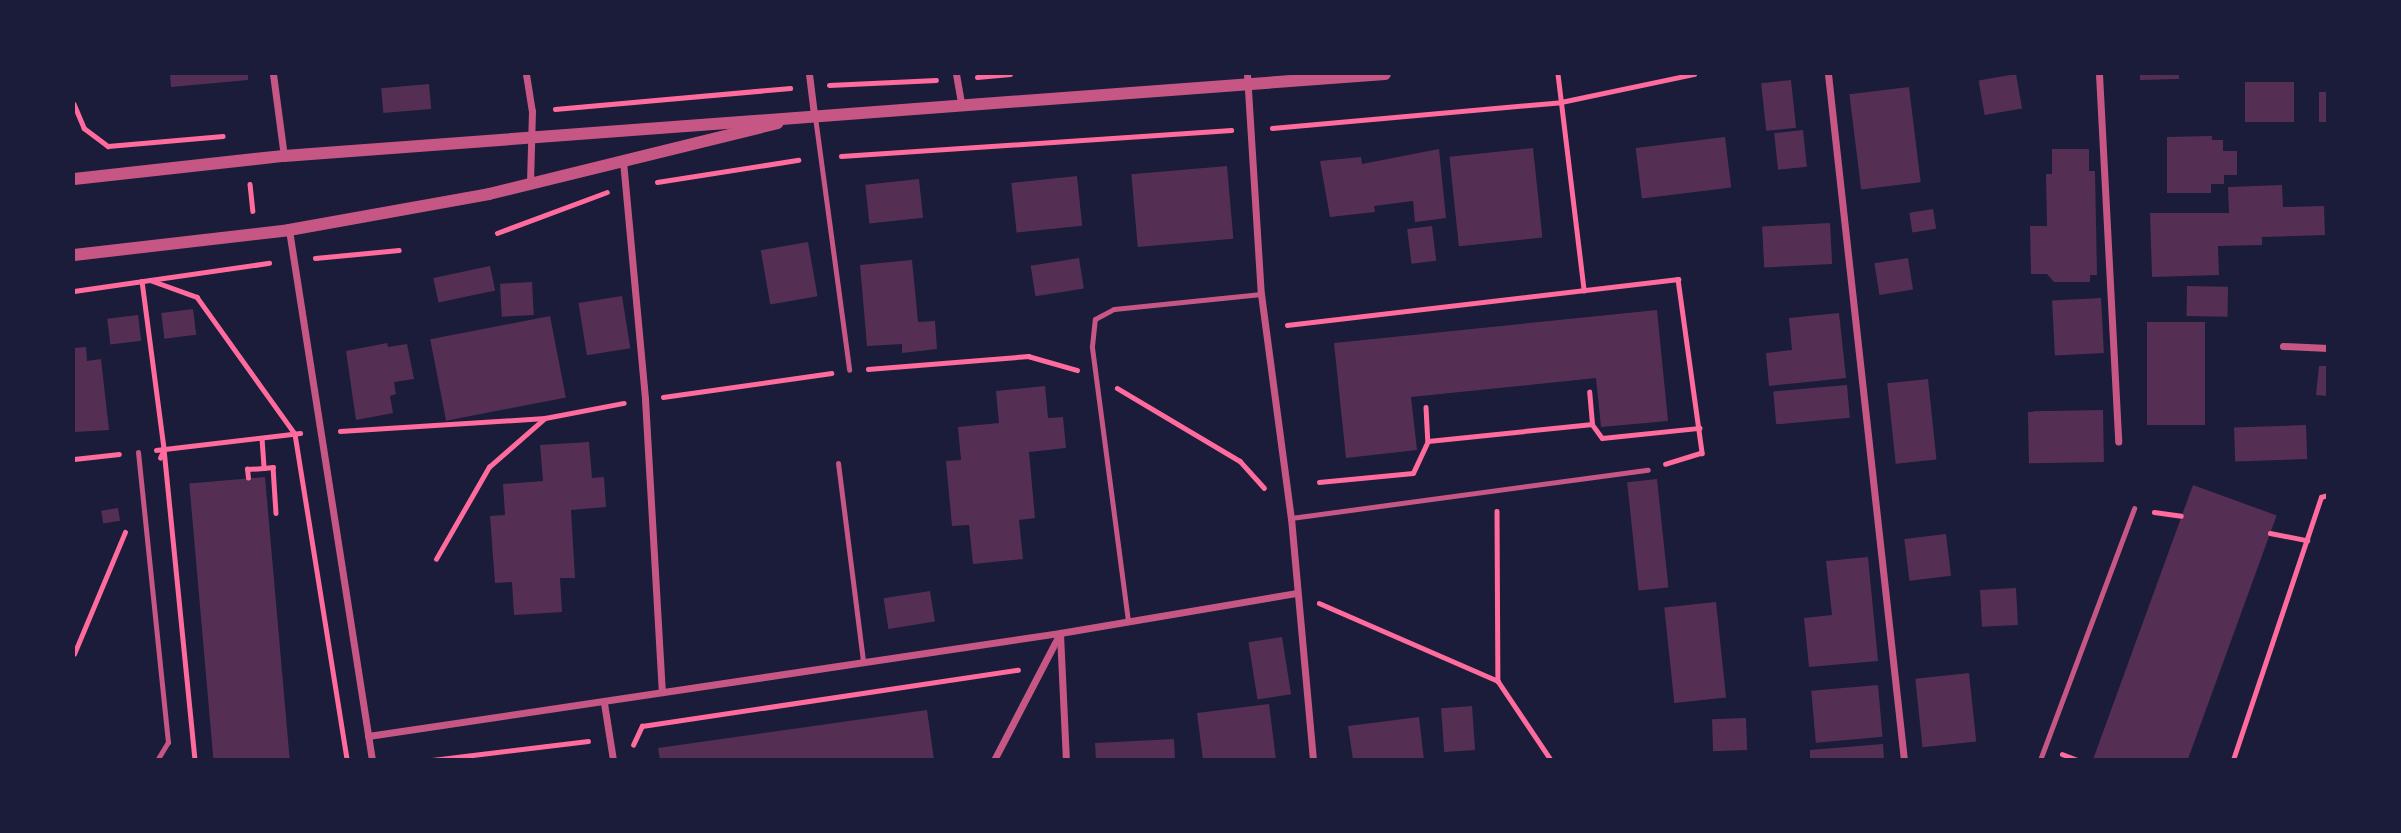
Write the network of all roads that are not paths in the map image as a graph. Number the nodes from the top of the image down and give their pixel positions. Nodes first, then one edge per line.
1 (273, 74) edge
2 (526, 74) edge
3 (809, 74) edge
4 (956, 74) edge
5 (1385, 74) edge
6 (1828, 74) edge
7 (2099, 74) edge
8 (1247, 79) edge
9 (961, 103) junction
10 (814, 114) junction
11 (531, 136) junction
12 (284, 156) junction
13 (623, 161) junction
14 (74, 180) edge
15 (530, 186) junction
16 (289, 230) junction
17 (74, 255) edge
18 (1261, 294) junction
19 (2283, 346) dead end
20 (2328, 348) edge
21 (849, 370) road end
22 (2118, 442) dead end
23 (138, 452) road end
24 (838, 463) dead end
25 (1648, 470) road end
26 (2134, 508) road end
27 (1291, 518) junction
28 (1296, 593) junction
29 (1128, 621) junction
30 (1060, 633) junction
31 (863, 662) junction
32 (662, 692) junction
33 (604, 703) junction
34 (368, 736) junction
35 (157, 759) edge
36 (372, 760) edge
37 (614, 760) edge
38 (994, 760) edge
39 (1066, 760) edge
40 (1313, 760) edge
41 (1904, 760) edge
42 (2040, 760) edge

1 - 12 street
2 - 11 street
3 - 10 street
4 - 9 street
5 - 8 street
6 - 41 street
7 - 22 street
8 - 9 street
8 - 18 street
9 - 10 street
10 - 11 street
10 - 13 street
10 - 21 lane
11 - 12 street
11 - 15 street
12 - 14 street
13 - 15 street
13 - 32 street
15 - 16 street
16 - 17 street
16 - 34 street
18 - 27 street
18 - 29 lane
19 - 20 street
23 - 35 lane
24 - 31 lane
25 - 27 lane
26 - 42 lane
27 - 28 street
28 - 29 street
28 - 40 street
29 - 30 street
30 - 31 street
30 - 38 street
30 - 39 street
31 - 32 street
32 - 33 street
33 - 34 street
33 - 37 street
34 - 36 street

